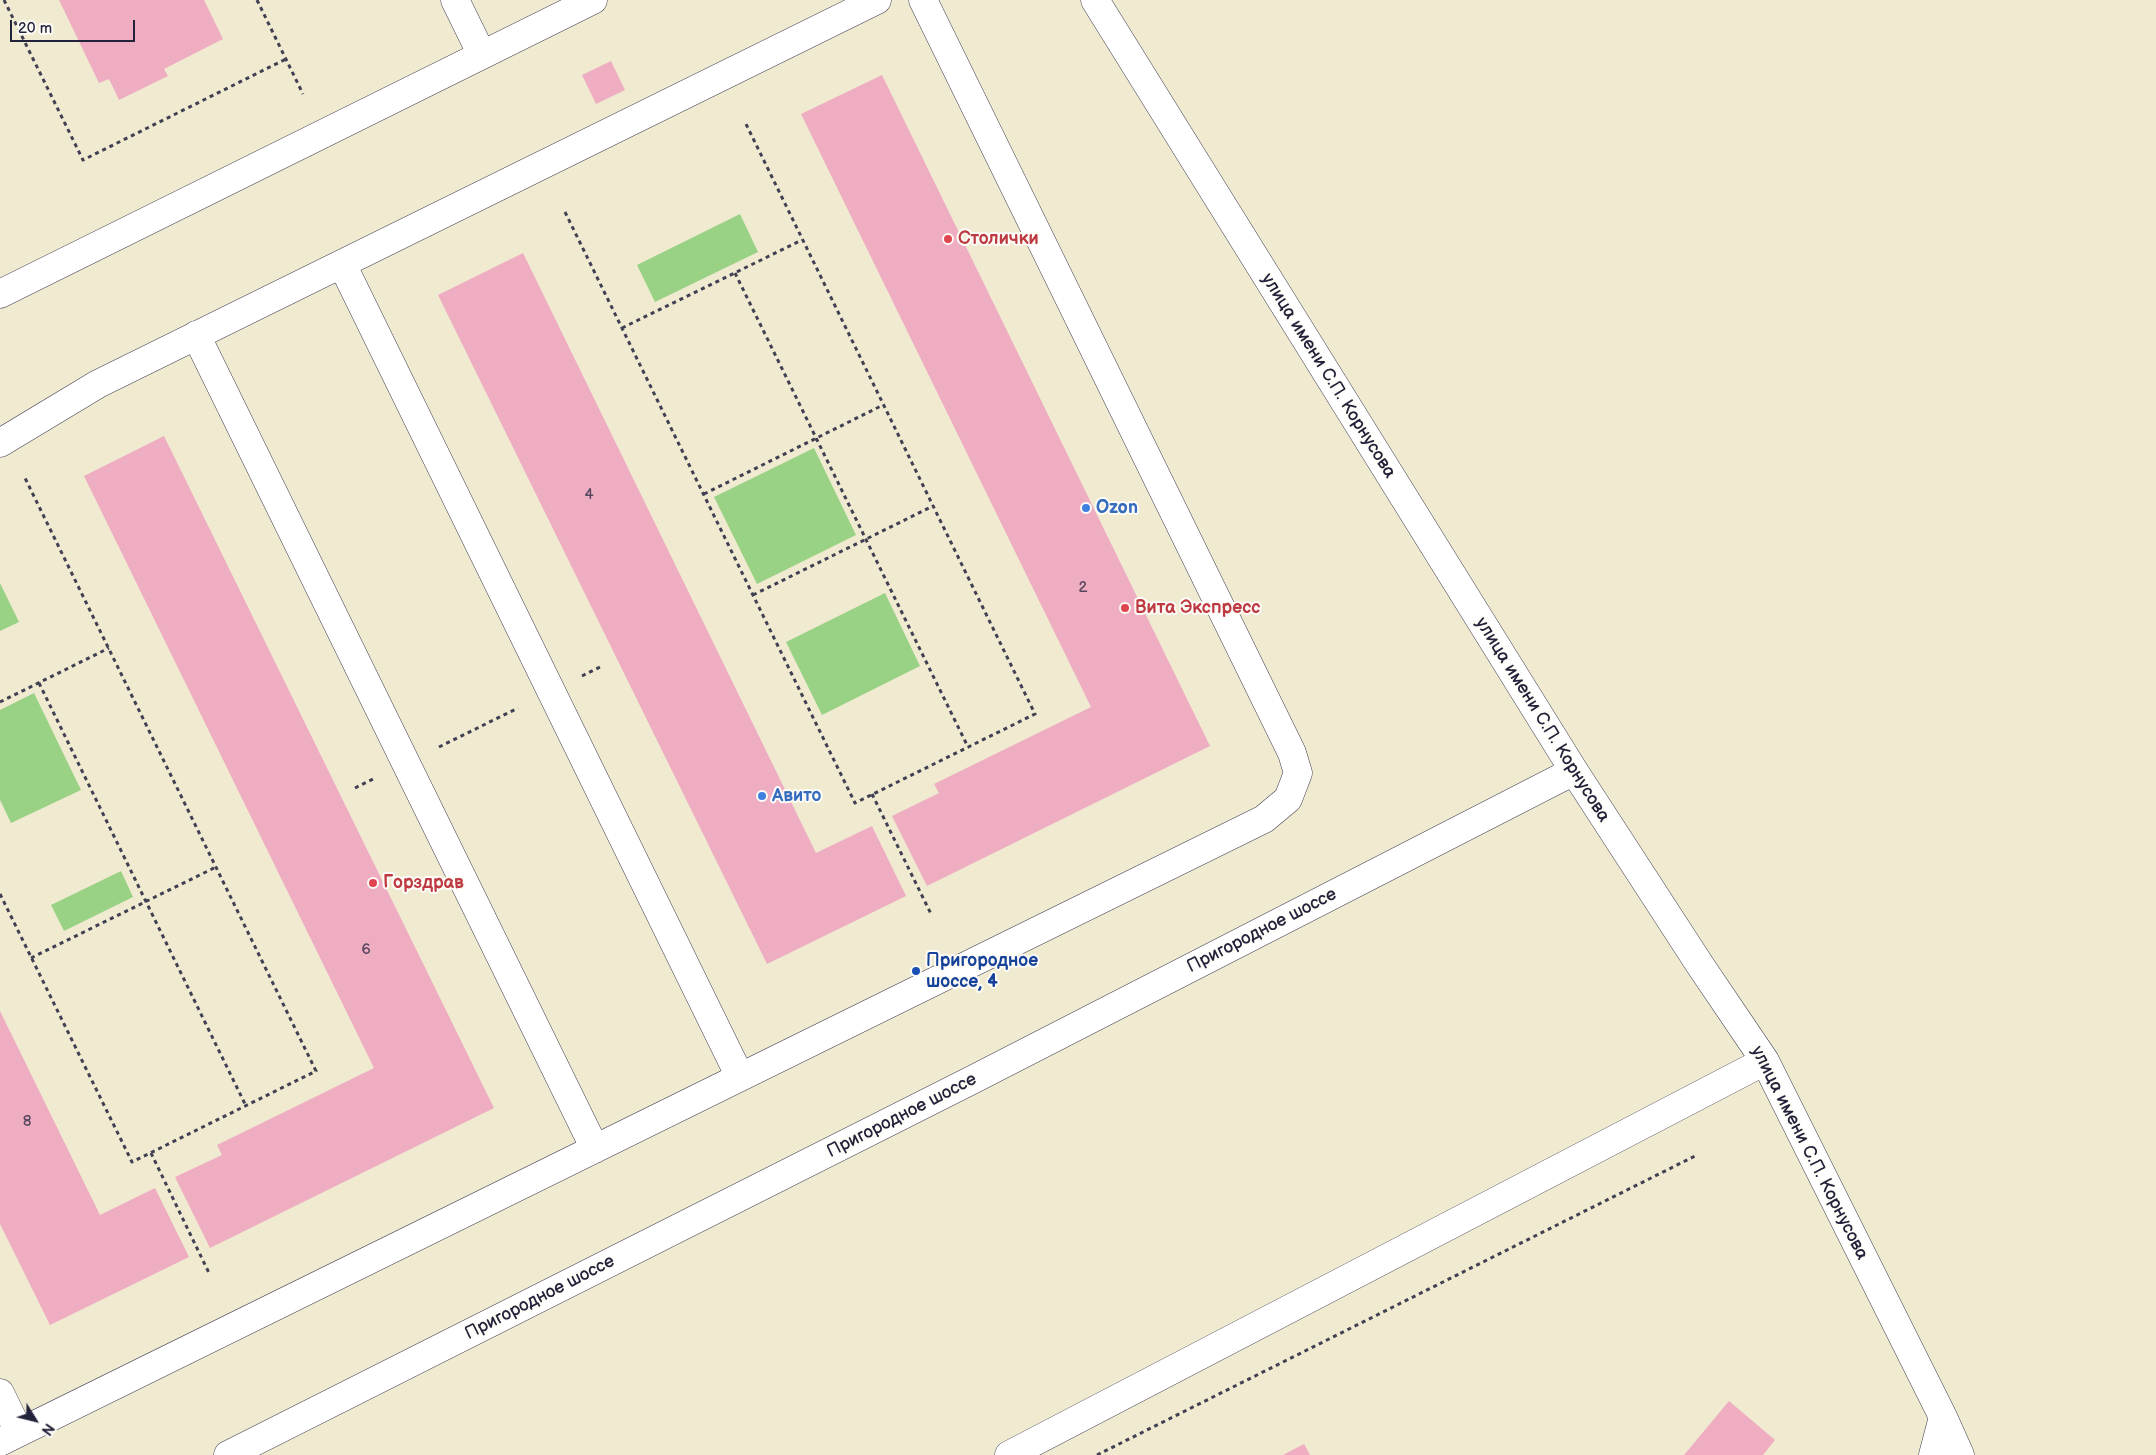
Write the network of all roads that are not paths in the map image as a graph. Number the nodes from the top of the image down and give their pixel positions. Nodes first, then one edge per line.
1 (455, 0) edge
2 (592, 0) edge
3 (877, 0) edge
4 (923, 0) edge
5 (1095, 0) edge
6 (482, 55) junction
7 (342, 264) junction
8 (0, 294) edge
9 (196, 335) junction
10 (0, 443) edge
11 (1574, 771) junction
12 (1765, 1061) junction
13 (740, 1077) junction
14 (595, 1149) junction
15 (0, 1393) edge
16 (1944, 1417) junction
17 (10, 1437) edge
18 (228, 1455) edge
19 (1009, 1455) edge
20 (1933, 1455) edge
21 (1960, 1455) edge

1 - 6 street
2 - 6 street
3 - 7 street
4 - 13 street
5 - 11 street, улица имени С.П. Корнусова
6 - 8 street
7 - 9 street
7 - 13 street
9 - 10 street
9 - 14 street
11 - 12 street, улица имени С.П. Корнусова
11 - 18 street, Пригородное шоссе
12 - 16 street, улица имени С.П. Корнусова
12 - 19 street
13 - 14 street
14 - 17 street
15 - 17 street
16 - 20 street
16 - 21 street, улица имени С.П. Корнусова

